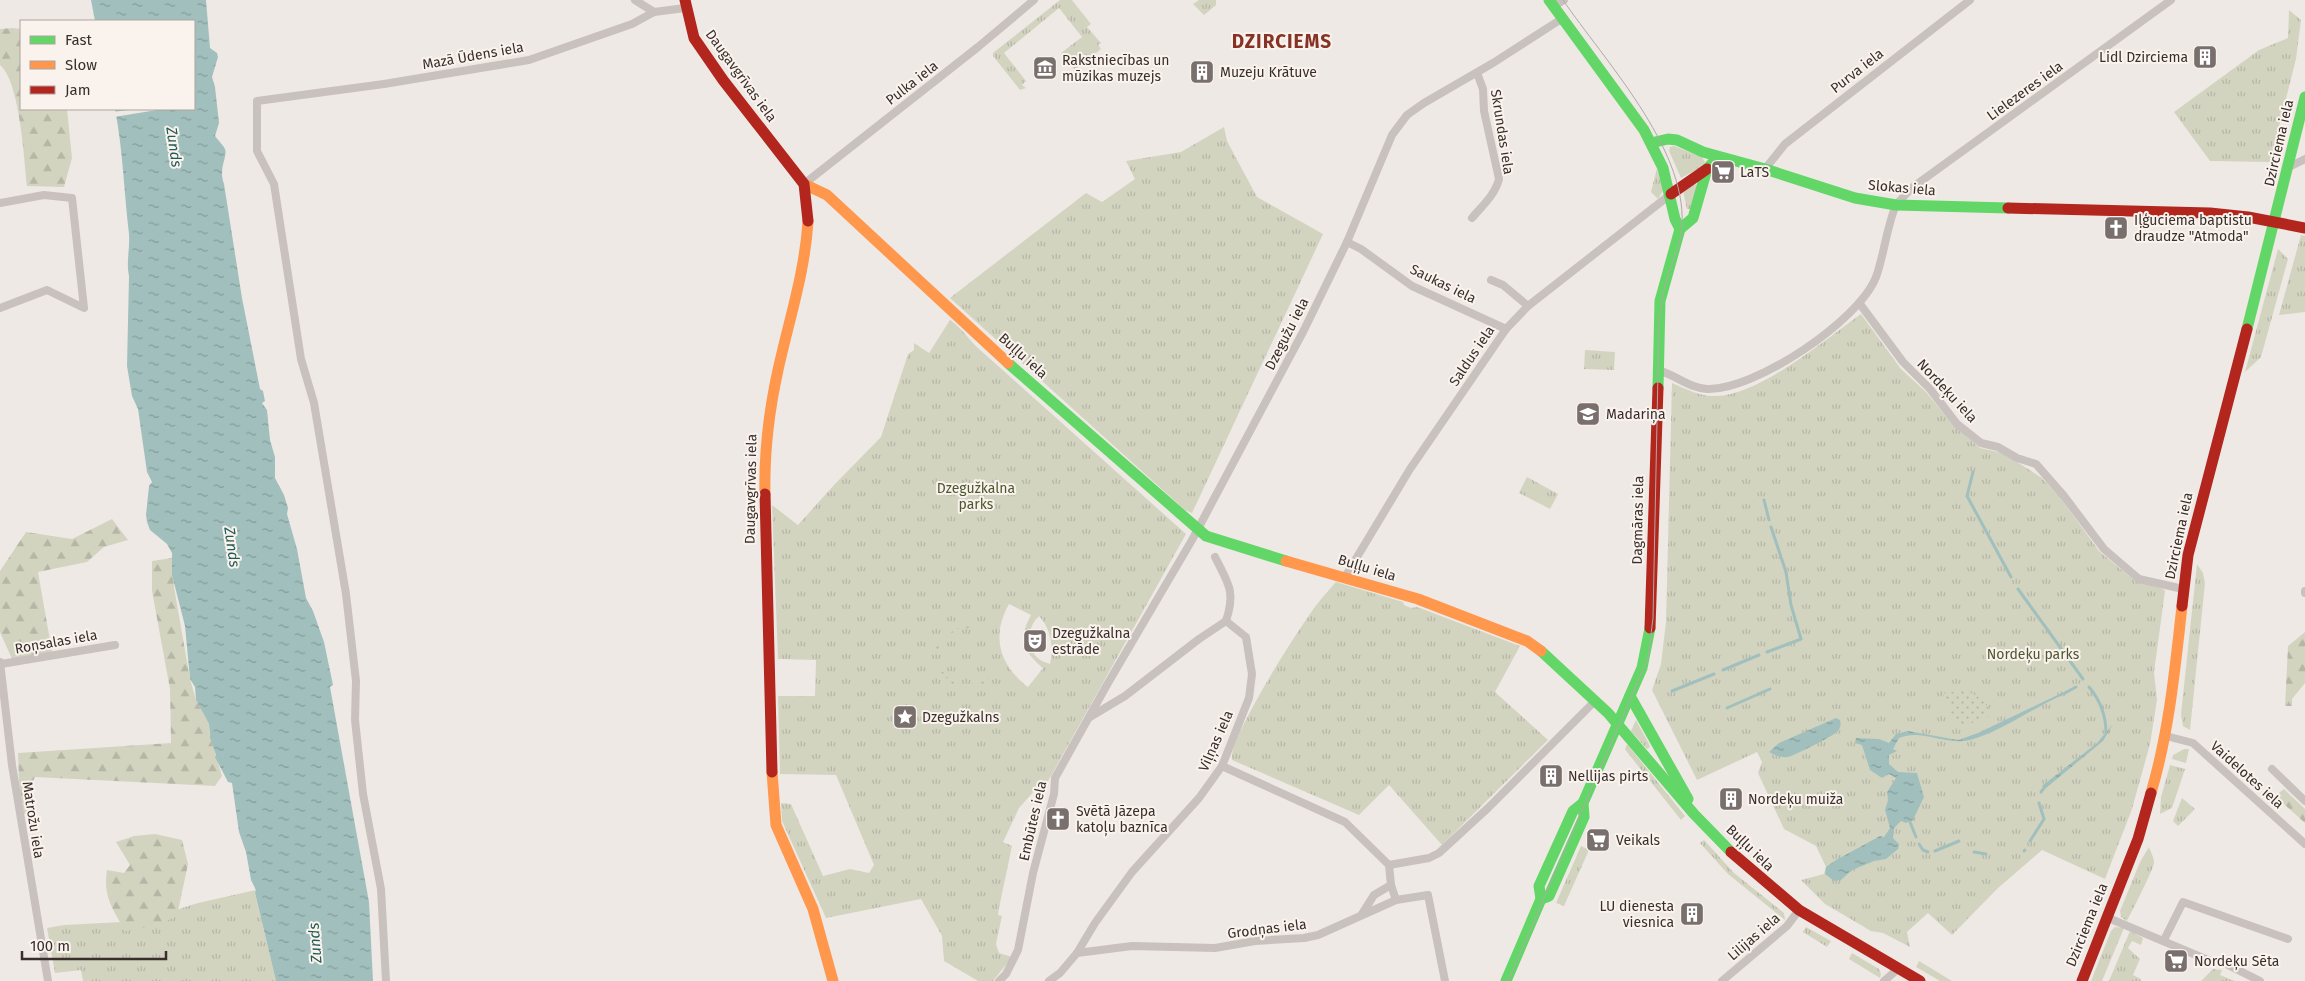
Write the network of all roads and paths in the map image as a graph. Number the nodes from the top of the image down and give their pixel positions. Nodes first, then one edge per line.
1 (636, 0) edge
2 (1034, 0) edge
3 (1970, 0) edge
4 (2171, 0) edge
5 (1555, 2) edge
6 (685, 4) edge
7 (654, 12) junction
8 (1562, 18) junction
9 (1477, 73) junction
10 (2305, 100) edge
11 (1651, 143) junction
12 (1718, 157) junction
13 (2305, 159) edge
14 (2289, 167) junction
15 (1707, 169) junction
16 (1765, 169) junction
17 (804, 184) junction
18 (1671, 194) junction
19 (0, 203) edge
20 (1896, 205) junction
21 (1472, 218) dead end
22 (2275, 222) junction
23 (2305, 228) edge
24 (1680, 229) junction
25 (1347, 242) junction
26 (1491, 280) dead end
27 (1860, 304) junction
28 (1528, 306) junction
29 (0, 308) edge
30 (1506, 329) junction
31 (1657, 370) junction
32 (1198, 529) junction
33 (1215, 557) dead end
34 (1345, 577) junction
35 (2183, 589) junction
36 (1226, 621) junction
37 (115, 645) dead end
38 (0, 663) edge
39 (1630, 696) junction
40 (1596, 700) junction
41 (1088, 718) junction
42 (1617, 724) junction
43 (2166, 736) junction
44 (1222, 766) junction
45 (2272, 769) dead end
46 (2305, 801) edge
47 (1694, 814) junction
48 (2305, 844) edge
49 (1389, 865) junction
50 (1391, 885) junction
51 (1396, 900) junction
52 (1800, 910) junction
53 (1362, 914) junction
54 (2106, 917) junction
55 (2288, 939) dead end
56 (2164, 940) junction
57 (1077, 953) junction
58 (1898, 968) junction
59 (2081, 980) edge
60 (48, 981) edge
61 (386, 981) edge
62 (833, 981) edge
63 (999, 981) edge
64 (1048, 981) edge
65 (1446, 981) edge
66 (1506, 981) edge
67 (1722, 981) edge
68 (1884, 981) edge
69 (1920, 981) edge
70 (2260, 981) edge

1 - 7 street
2 - 17 street, Pulka iela
3 - 16 street, Purva iela
4 - 20 street, Lielezeres iela
5 - 8 street
6 - 7 street, Mazā Ūdens iela
6 - 17 street, Daugavgrīvas iela
7 - 61 street, Mazā Ūdens iela
8 - 9 street, Dzegužu iela
8 - 11 street
9 - 21 street, Skrundas iela
9 - 25 street, Dzegužu iela
10 - 14 street, Dzirciema iela
11 - 12 street, Slokas iela
11 - 18 street
12 - 15 street, Dagmāras iela
12 - 16 street, Slokas iela
13 - 14 street
14 - 22 street, Dzirciema iela
15 - 18 street
15 - 24 street, Dagmāras iela
16 - 20 street, Slokas iela
17 - 32 street, Buļļu iela
17 - 62 street, Daugavgrīvas iela
18 - 24 street
18 - 28 street, Saldus iela
19 - 29 street
20 - 22 street, Slokas iela
20 - 27 street
22 - 23 street, Slokas iela
22 - 35 street, Dzirciema iela
24 - 31 street, Dagmāras iela
25 - 30 street, Saukas iela
25 - 32 street, Dzegužu iela
26 - 28 street
27 - 31 street
27 - 35 street, Nordeķu iela
28 - 30 street, Saldus iela
30 - 34 street, Saldus iela
31 - 39 street, Dagmāras iela
32 - 34 street, Buļļu iela
32 - 41 street, Dzegužu iela
33 - 36 street
34 - 40 street, Buļļu iela
35 - 43 street, Dzirciema iela
36 - 41 street
36 - 44 street, Viļņas iela
37 - 38 street, Roņsalas iela
38 - 60 street, Matrožu iela
39 - 42 street, Dagmāras iela
39 - 47 street
40 - 42 street, Buļļu iela
40 - 49 street
41 - 63 street, Embūtes iela
42 - 47 street, Buļļu iela
42 - 66 street, Dagmāras iela
43 - 48 street, Vaidelotes iela
43 - 54 street, Dzirciema iela
44 - 49 street
44 - 57 street, Viļņas iela
45 - 46 street
47 - 52 street, Buļļu iela
49 - 50 street
50 - 51 street
50 - 53 street, Grodņas iela
51 - 53 street
51 - 65 street
52 - 58 street, Buļļu iela
52 - 67 street, Lilijas iela
53 - 57 street, Grodņas iela
54 - 56 street
54 - 59 street, Dzirciema iela
55 - 56 street
56 - 70 street
57 - 64 street, Viļņas iela
58 - 68 street
58 - 69 street, Buļļu iela

